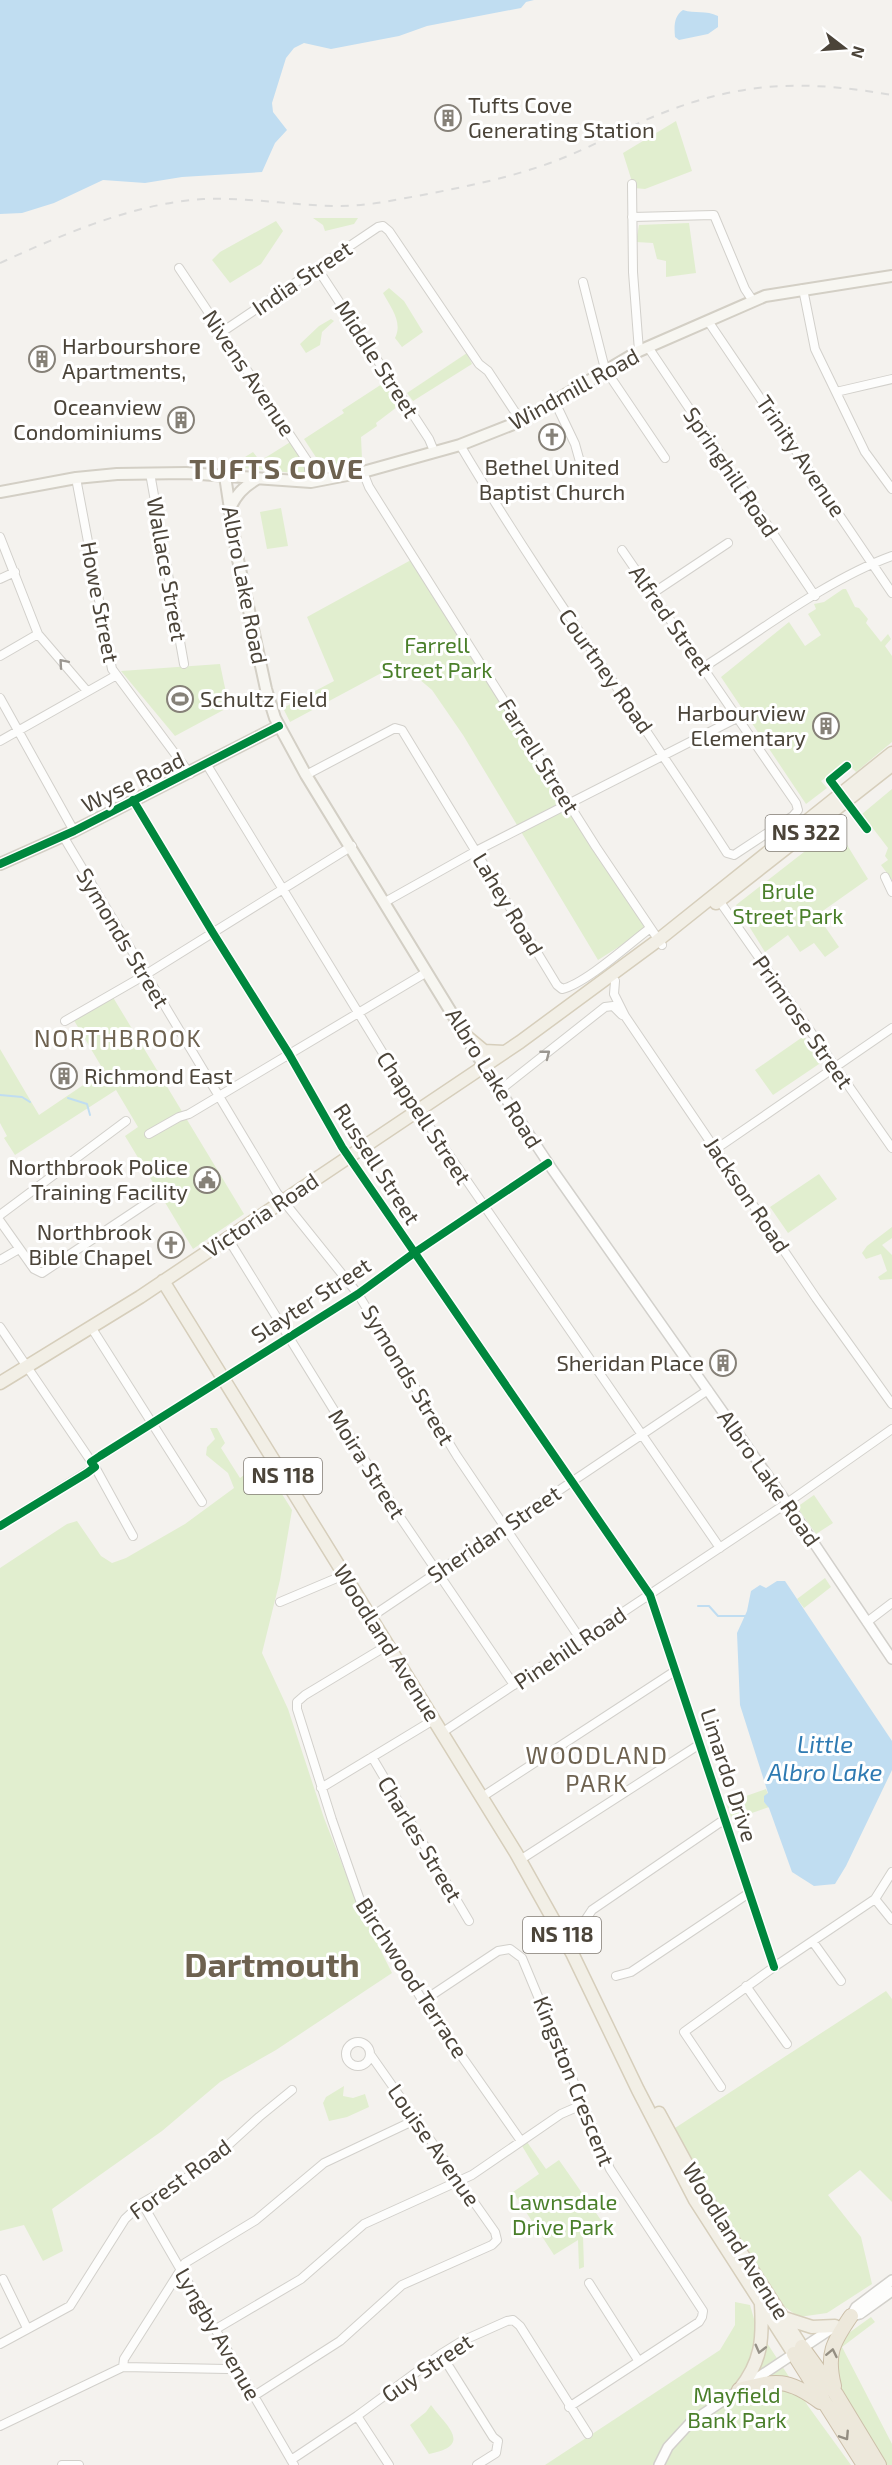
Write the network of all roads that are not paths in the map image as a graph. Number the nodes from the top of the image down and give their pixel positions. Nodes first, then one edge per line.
1 (632, 184) dead end
2 (632, 217) junction
3 (179, 268) dead end
4 (317, 268) junction
5 (892, 276) edge
6 (583, 282) dead end
7 (803, 289) junction
8 (753, 302) junction
9 (708, 321) junction
10 (222, 332) junction
11 (644, 349) junction
12 (605, 369) junction
13 (892, 379) edge
14 (836, 392) junction
15 (554, 400) junction
16 (521, 422) junction
17 (460, 445) junction
18 (434, 451) junction
19 (665, 458) dead end
20 (582, 468) dead end
21 (363, 472) junction
22 (150, 473) junction
23 (225, 476) junction
24 (76, 478) junction
25 (257, 479) junction
26 (311, 482) junction
27 (892, 489) edge
28 (0, 492) edge
29 (229, 510) junction
30 (0, 537) edge
31 (728, 543) dead end
32 (622, 550) dead end
33 (892, 556) edge
34 (873, 562) junction
35 (15, 572) junction
36 (0, 579) edge
37 (653, 593) junction
38 (892, 593) edge
39 (815, 596) junction
40 (38, 634) junction
41 (0, 656) edge
42 (184, 664) dead end
43 (704, 667) junction
44 (116, 676) junction
45 (87, 691) junction
46 (0, 698) edge
47 (737, 718) junction
48 (279, 726) junction
49 (19, 731) junction
50 (0, 741) edge
51 (892, 753) edge
52 (665, 756) junction
53 (207, 765) junction
54 (892, 765) edge
55 (190, 774) junction
56 (306, 775) junction
57 (133, 800) junction
58 (570, 804) junction
59 (798, 810) joint
60 (75, 831) junction
61 (63, 836) junction
62 (352, 846) junction
63 (476, 851) junction
64 (0, 864) edge
65 (885, 877) dead end
66 (282, 890) junction
67 (892, 892) edge
68 (717, 898) junction
69 (385, 902) junction
70 (649, 929) junction
71 (213, 933) junction
72 (660, 943) junction
73 (427, 972) junction
74 (145, 975) junction
75 (615, 981) junction
76 (357, 1014) junction
77 (625, 1016) junction
78 (65, 1022) dead end
79 (892, 1028) edge
80 (466, 1036) junction
81 (520, 1042) junction
82 (504, 1052) junction
83 (289, 1054) junction
84 (484, 1066) junction
85 (834, 1066) junction
86 (500, 1090) junction
87 (218, 1097) junction
88 (418, 1110) junction
89 (126, 1121) dead end
90 (149, 1134) dead end
91 (892, 1148) edge
92 (716, 1149) junction
93 (349, 1156) junction
94 (548, 1163) junction
95 (153, 1199) dead end
96 (282, 1200) junction
97 (484, 1208) junction
98 (0, 1215) edge
99 (0, 1221) edge
100 (227, 1237) junction
101 (19, 1249) junction
102 (414, 1253) junction
103 (0, 1260) edge
104 (163, 1281) junction
105 (358, 1294) junction
106 (173, 1296) junction
107 (140, 1297) junction
108 (0, 1327) edge
109 (91, 1327) junction
110 (288, 1337) junction
111 (26, 1366) junction
112 (224, 1377) junction
113 (0, 1383) edge
114 (708, 1390) junction
115 (892, 1404) edge
116 (151, 1424) junction
117 (892, 1429) edge
118 (641, 1437) junction
119 (93, 1464) junction
120 (572, 1482) junction
121 (202, 1502) dead end
122 (787, 1503) junction
123 (0, 1526) edge
124 (504, 1526) junction
125 (133, 1536) dead end
126 (720, 1548) junction
127 (437, 1573) junction
128 (344, 1575) junction
129 (650, 1595) junction
130 (280, 1602) dead end
131 (892, 1603) edge
132 (370, 1617) junction
133 (867, 1622) junction
134 (581, 1640) junction
135 (388, 1645) junction
136 (892, 1659) edge
137 (675, 1671) junction
138 (514, 1685) junction
139 (435, 1719) junction
140 (443, 1732) junction
141 (700, 1744) junction
142 (372, 1757) junction
143 (321, 1788) junction
144 (482, 1797) junction
145 (725, 1819) junction
146 (520, 1860) junction
147 (892, 1872) edge
148 (748, 1893) junction
149 (875, 1899) junction
150 (892, 1920) edge
151 (468, 1921) dead end
152 (584, 1922) dead end
153 (813, 1942) junction
154 (774, 1967) junction
155 (616, 1976) dead end
156 (841, 1981) dead end
157 (746, 1986) junction
158 (423, 2001) junction
159 (602, 2011) junction
160 (787, 2044) dead end
161 (370, 2054) dead end
162 (721, 2087) dead end
163 (292, 2090) dead end
164 (584, 2104) junction
165 (415, 2120) junction
166 (521, 2140) junction
167 (459, 2181) junction
168 (142, 2203) junction
169 (181, 2268) junction
170 (3, 2279) dead end
171 (892, 2280) edge
172 (589, 2283) dead end
173 (892, 2291) edge
174 (761, 2303) junction
175 (851, 2316) junction
176 (784, 2318) junction
177 (835, 2326) junction
178 (27, 2328) junction
179 (216, 2329) junction
180 (0, 2344) edge
181 (798, 2351) junction
182 (441, 2354) junction
183 (638, 2360) junction
184 (123, 2367) junction
185 (237, 2367) junction
186 (739, 2390) junction
187 (836, 2394) junction
188 (254, 2396) junction
189 (826, 2406) junction
190 (570, 2407) junction
191 (357, 2416) junction
192 (0, 2426) edge
193 (588, 2434) dead end
194 (293, 2462) edge
195 (62, 2465) edge
196 (79, 2465) edge
197 (389, 2465) edge
198 (477, 2465) edge
199 (659, 2465) edge
200 (864, 2465) edge
201 (879, 2465) edge

1 - 2 street
2 - 8 street
2 - 11 street
3 - 10 street, Nivens Avenue
4 - 10 street, India Street
4 - 16 street, India Street
4 - 18 street, Middle Street
5 - 7 main road, Windmill Road
6 - 12 street
7 - 8 main road, Windmill Road
7 - 14 street
8 - 9 main road, Windmill Road
9 - 11 main road, Windmill Road
9 - 34 street, Trinity Avenue
10 - 26 street, Nivens Avenue
11 - 12 main road, Windmill Road
11 - 39 street, Springhill Road
12 - 15 main road, Windmill Road
12 - 19 street
13 - 14 street
14 - 27 street
15 - 16 main road, Windmill Road
15 - 20 street
16 - 17 main road, Windmill Road
17 - 18 main road, Windmill Road
17 - 52 street, Courtney Road
18 - 21 main road, Windmill Road
21 - 26 main road, Windmill Road
21 - 58 street, Farrell Street
22 - 23 main road, Windmill Road
22 - 24 main road, Windmill Road
22 - 42 street, Wallace Street
23 - 25 main road, Windmill Road
23 - 29 main road, Albro Lake Road
24 - 28 main road, Windmill Road
24 - 44 street, Howe Street
25 - 26 main road, Windmill Road
25 - 29 main road
29 - 48 main road, Albro Lake Road
30 - 35 street
31 - 37 street
32 - 37 street, Alfred Street
33 - 34 street
34 - 38 street, Trinity Avenue
34 - 39 street
35 - 36 street
35 - 40 street
37 - 43 street, Alfred Street
39 - 43 street
40 - 41 street
45 -> 40 street
43 - 47 street, Alfred Street
44 - 45 street
44 - 55 street, Howe Street
45 - 49 street
46 - 49 street
47 - 52 street
47 - 59 street, Alfred Street
48 - 53 main road, Wyse Road
48 - 56 main road, Albro Lake Road
49 - 50 street
49 - 60 street
51 - 68 main road, Victoria Road / NS 322
52 - 58 street
52 - 59 street, Courtney Road
53 - 55 main road, Wyse Road
53 - 66 street, Chappell Street
54 - 68 main road, Victoria Road / NS 322
55 - 57 main road, Wyse Road
56 - 62 main road, Albro Lake Road
56 - 63 street, Lahey Road
57 - 60 main road, Wyse Road
57 - 71 street, Russell Street
58 - 63 street
58 - 70 street, Farrell Street
60 - 61 main road, Wyse Road
61 - 64 main road, Wyse Road
61 - 74 street, Symonds Street
62 - 66 street
62 - 69 main road, Albro Lake Road
63 - 69 street
63 - 70 street, Lahey Road
65 - 67 street
66 - 71 street
66 - 76 street, Chappell Street
68 - 72 main road, Victoria Road / NS 322
68 - 85 street, Primrose Street
69 - 73 main road, Albro Lake Road
70 - 72 street, Farrell Street
71 - 74 street
71 - 83 street, Russell Street
72 - 75 main road, Victoria Road / NS 322
72 - 81 main road, Victoria Road / NS 322
73 - 76 street
73 - 80 main road, Albro Lake Road
74 - 78 street
74 - 87 street, Symonds Street
75 - 77 street, Jackson Road
75 - 81 main road, Victoria Road / NS 322
76 - 83 street
76 - 88 street, Chappell Street
86 -> 77 street
77 - 92 street, Jackson Road
79 - 85 street
80 - 82 main road
80 - 84 main road, Albro Lake Road
81 - 82 main road, Victoria Road / NS 322
82 - 84 main road, Victoria Road / NS 322
83 - 87 street
83 - 93 street, Russell Street
84 - 86 street, Albro Lake Road
84 - 88 main road, Victoria Road / NS 322
85 - 91 street, Primrose Street
85 - 92 street
86 - 94 street, Albro Lake Road
87 - 90 street
87 - 96 street, Symonds Street
88 - 93 main road, Victoria Road / NS 322
88 - 97 street, Chappell Street
89 - 98 street
92 - 115 street, Jackson Road
93 - 96 main road, Victoria Road / NS 322
93 - 102 street, Russell Street
94 - 97 street, Slayter Street
94 - 114 street, Albro Lake Road
95 - 101 street
96 - 100 main road, Victoria Road / NS 322
96 - 105 street, Symonds Street
97 - 102 street, Slayter Street
97 - 118 street, Chappell Street
99 - 101 street
100 - 104 main road, Victoria Road / NS 322
100 - 110 street, Moira Street
101 - 103 street
102 - 105 street, Slayter Street
102 - 120 street, Russell Street
104 - 106 main road, Woodland Avenue / NS 118
104 - 107 main road, Victoria Road / NS 322
105 - 110 street, Slayter Street
105 - 124 street, Symonds Street
106 - 107 main road
106 - 112 main road, Woodland Avenue / NS 118
107 - 109 main road, Victoria Road / NS 322
108 - 111 street
109 - 111 main road, Victoria Road / NS 322
109 - 116 street
110 - 112 street, Slayter Street
110 - 127 street, Moira Street
111 - 113 main road, Victoria Road / NS 322
111 - 119 street
112 - 116 street, Slayter Street
112 - 128 main road, Woodland Avenue / NS 118
114 - 118 street, Sheridan Street
114 - 122 street, Albro Lake Road
116 - 119 street, Slayter Street
116 - 121 street
117 - 122 street, Pinehill Road
118 - 120 street, Sheridan Street
118 - 126 street, Chappell Street
119 - 123 street, Slayter Street
119 - 125 street
120 - 124 street, Sheridan Street
120 - 129 street, Russell Street
122 - 126 street, Pinehill Road
122 - 133 street, Albro Lake Road
124 - 127 street, Sheridan Street
124 - 134 street, Symonds Street
126 - 129 street, Pinehill Road
127 - 132 street, Sheridan Street
127 - 138 street, Moira Street
128 - 130 street
128 - 132 main road, Woodland Avenue / NS 118
129 - 134 street, Pinehill Road
129 - 137 street, Limardo Drive
131 - 133 street
132 - 135 main road, Woodland Avenue / NS 118
133 - 136 street, Albro Lake Road
134 - 138 street, Pinehill Road
135 - 139 main road, Woodland Avenue / NS 118
135 - 143 street, Birchwood Terrace
137 - 141 street, Limardo Drive
137 - 144 street
138 - 140 street, Pinehill Road
139 - 140 main road, Woodland Avenue / NS 118
139 - 142 street
140 - 144 main road, Woodland Avenue / NS 118
141 - 145 street, Limardo Drive
141 - 146 street
142 - 143 street
142 - 151 street, Charles Street
143 - 158 street, Birchwood Terrace
144 - 146 main road, Woodland Avenue / NS 118
145 - 148 street, Limardo Drive
145 - 152 street
146 - 159 main road, Woodland Avenue / NS 118
147 - 149 street
148 - 154 street, Limardo Drive
148 - 155 street
149 - 150 street
149 - 153 street
153 - 154 street
153 - 156 street
154 - 157 street
157 - 160 street
157 - 162 street
158 - 164 street, Kingston Crescent
158 - 166 street, Birchwood Terrace
159 - 174 main road, Woodland Avenue / NS 118
159 - 176 main road, Woodland Avenue / NS 118
161 - 165 street, Louise Avenue
163 - 168 street, Forest Road
164 - 166 street
164 - 183 street, Kingston Crescent
165 - 167 street, Louise Avenue
165 - 169 street
166 - 167 street
167 - 179 street
167 - 188 street, Louise Avenue
168 - 169 street, Lyngby Avenue
168 - 178 street, Forest Road
169 - 179 street, Lyngby Avenue
169 - 184 street
170 - 178 street
171 - 175 street
172 - 183 street
173 - 175 street
174 - 181 main road, Woodland Avenue / NS 118
174 -> 186 main road
175 - 177 street
187 -> 175 highway
176 - 177 main road
176 - 181 main road, Woodland Avenue / NS 118
177 - 181 street
178 - 180 street, Forest Road
179 - 185 street, Lyngby Avenue
181 - 186 street
181 - 187 highway, Woodland Avenue / NS 118
181 - 189 highway, Woodland Avenue / NS 118
182 - 190 street, Guy Street
182 - 191 street, Guy Street
182 - 198 street
183 - 190 street, Kingston Crescent
184 - 185 street
184 - 192 street
185 - 188 street, Lyngby Avenue
186 - 189 highway
186 - 199 street
187 - 201 highway, Woodland Avenue / NS 118
188 - 194 street, Lyngby Avenue
189 -> 200 highway, Woodland Avenue / NS 118
190 - 193 street, Guy Street
191 - 194 street, Guy Street
191 - 197 street
195 - 196 street

